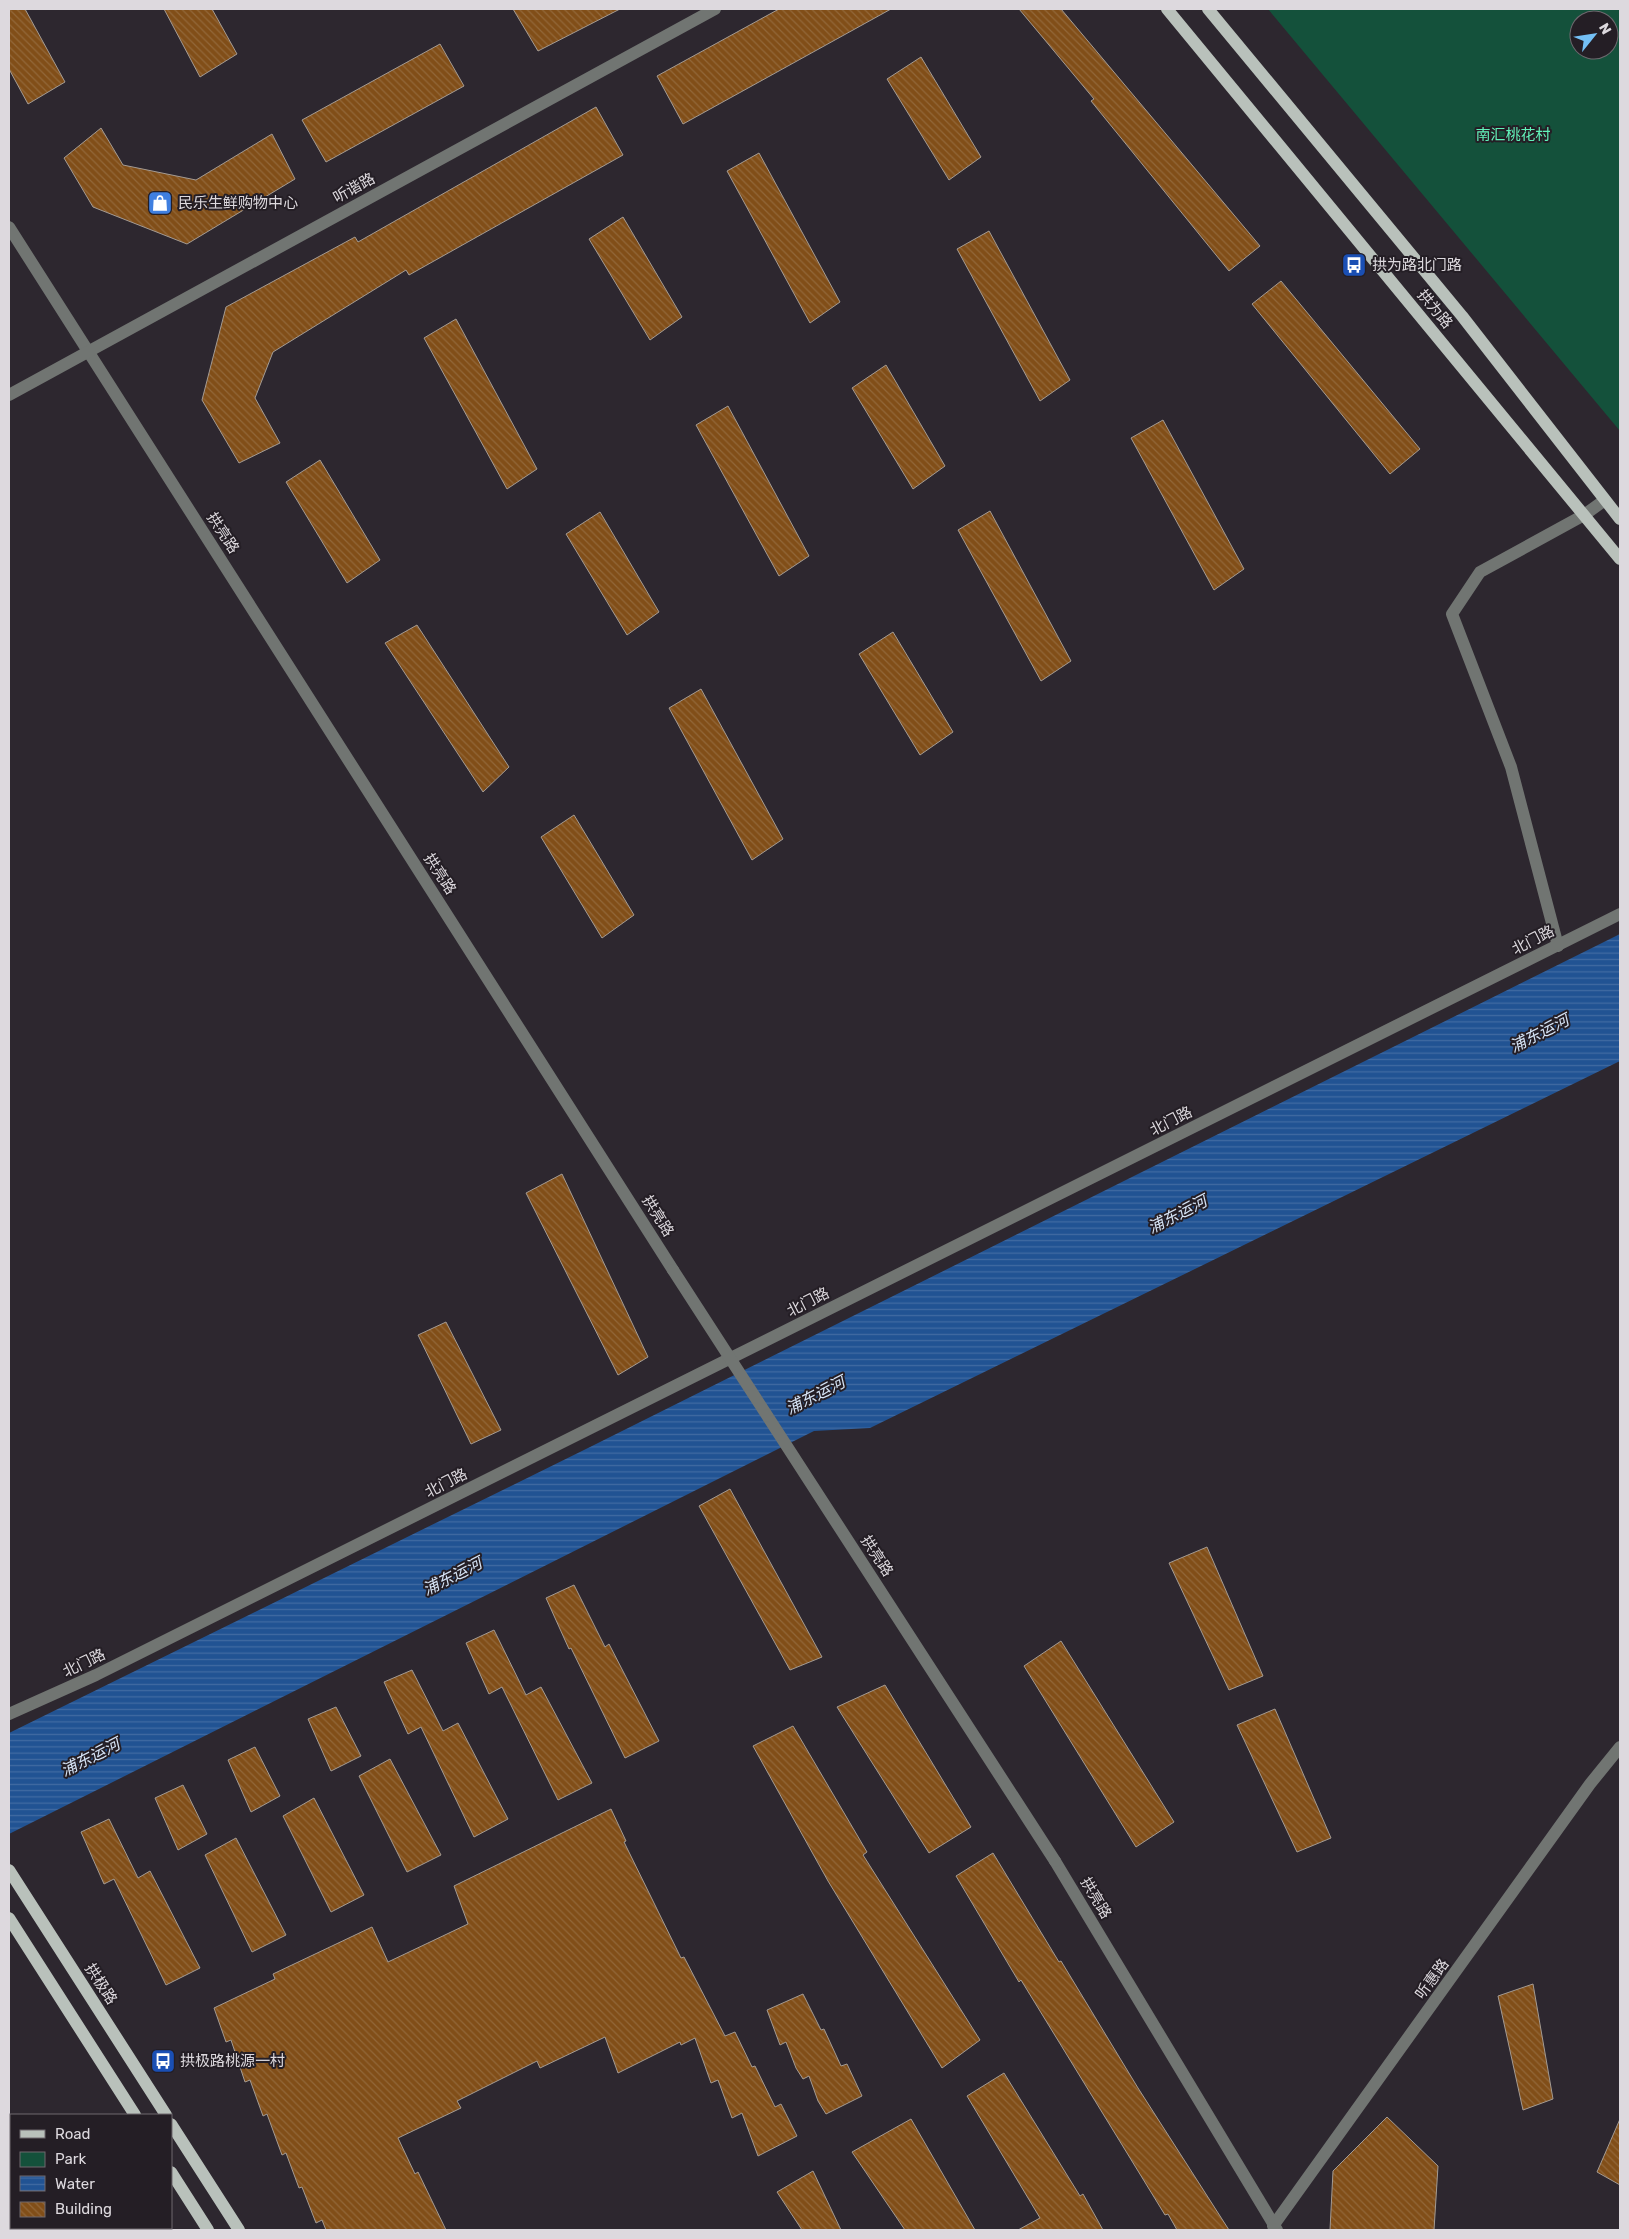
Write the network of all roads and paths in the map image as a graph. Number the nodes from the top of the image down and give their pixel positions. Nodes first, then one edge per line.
1 (715, 9) edge
2 (1168, 9) edge
3 (1208, 9) edge
4 (9, 227) edge
5 (88, 352) junction
6 (9, 395) edge
7 (1605, 500) junction
8 (1584, 515) junction
9 (1620, 519) edge
10 (1620, 559) edge
11 (1620, 914) edge
12 (1558, 946) junction
13 (9, 1714) edge
14 (1620, 1747) edge
15 (9, 1870) edge
16 (11, 1922) edge
17 (134, 2114) edge
18 (165, 2114) edge
19 (172, 2126) edge
20 (172, 2174) edge
21 (1275, 2228) edge
22 (208, 2230) edge
23 (239, 2230) edge

1 - 5 street, 听谐路
2 - 8 main road, 拱为路
3 - 7 main road, 拱为路
4 - 5 street, 拱亮路
5 - 6 street, 听谐路
5 - 21 street, 拱亮路, bridge
7 - 8 street
7 - 9 main road, 拱为路
8 - 10 main road, 拱为路
8 - 12 street
11 - 12 street, 北门路
12 - 13 street, 北门路
14 - 21 street, 听惠路
15 - 18 main road, 拱极路
16 - 17 main road
19 - 23 main road
20 - 22 main road

